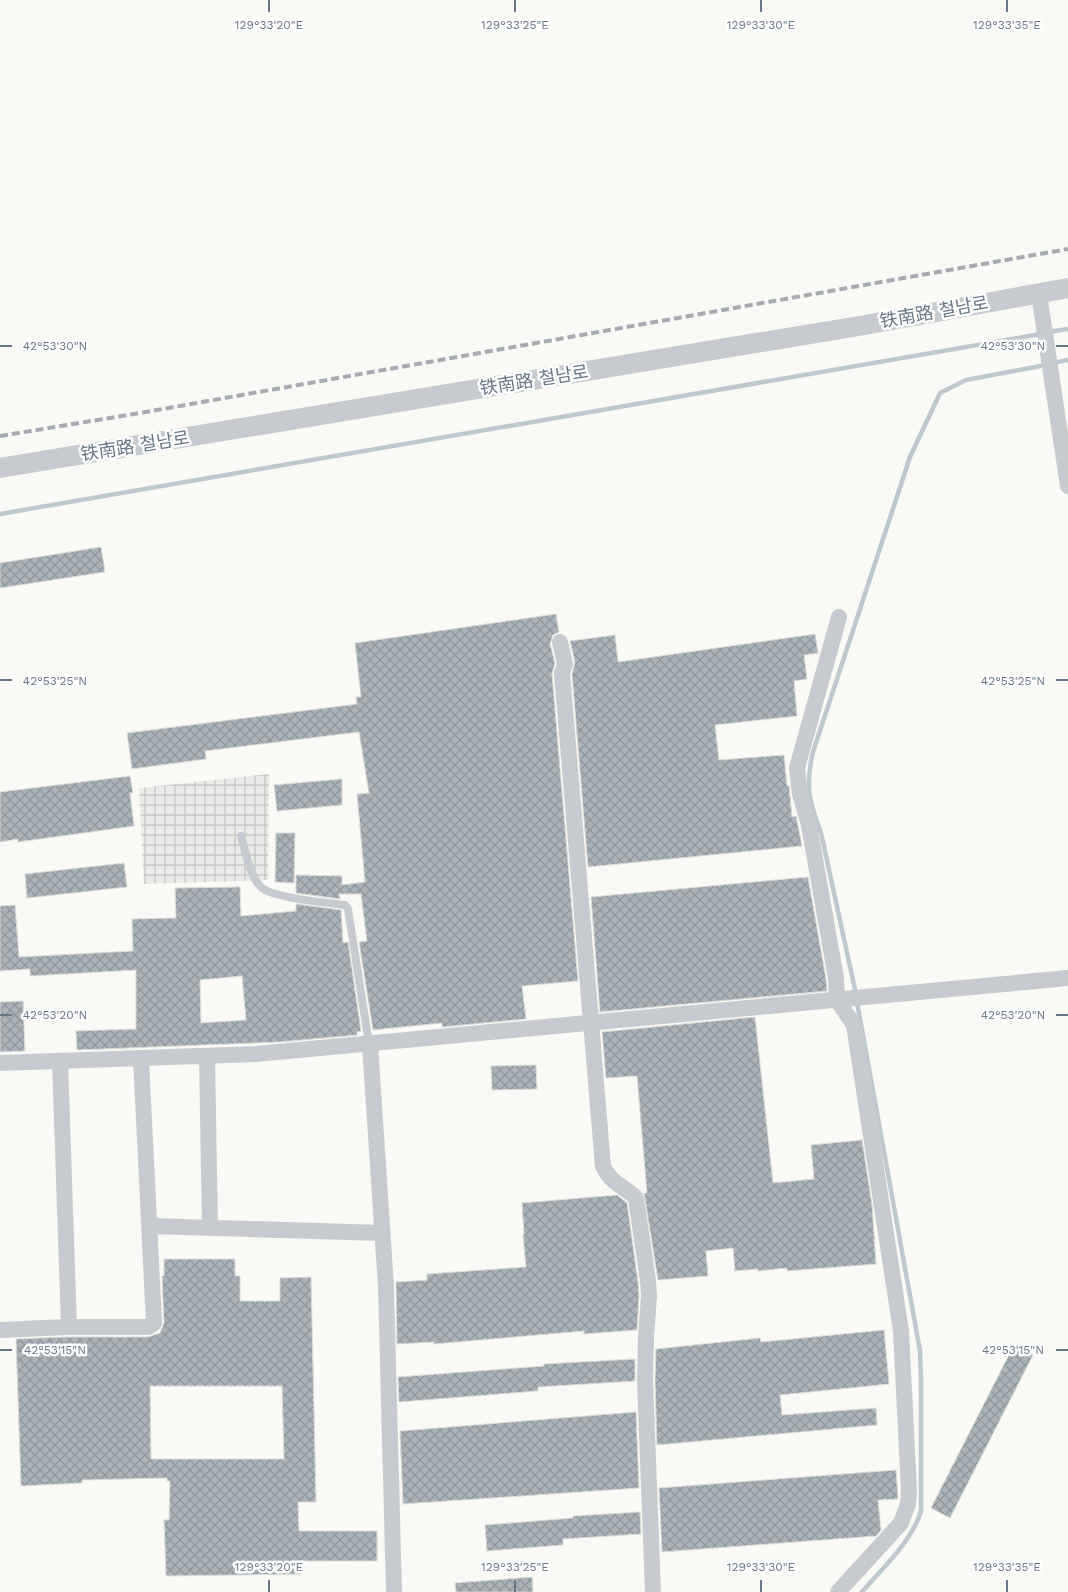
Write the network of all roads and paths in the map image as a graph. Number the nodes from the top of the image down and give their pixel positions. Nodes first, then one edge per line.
1 (1068, 288) edge
2 (1039, 294) junction
3 (0, 468) edge
4 (1068, 486) edge
5 (839, 617) dead end
6 (560, 642) dead end
7 (241, 836) dead end
8 (1068, 978) edge
9 (851, 999) junction
10 (592, 1023) junction
11 (370, 1044) junction
12 (207, 1057) junction
13 (141, 1059) junction
14 (60, 1062) junction
15 (0, 1064) edge
16 (150, 1226) junction
17 (210, 1228) junction
18 (382, 1233) junction
19 (68, 1327) junction
20 (0, 1330) edge
21 (394, 1592) edge
22 (653, 1592) edge
23 (838, 1592) edge

1 - 2 street, 铁南路 철남로
2 - 3 street, 铁南路 철남로
2 - 4 street
5 - 9 street
6 - 10 street
7 - 11 lane
8 - 9 street
9 - 10 street
9 - 23 street
10 - 11 street
10 - 22 street
11 - 12 street
11 - 18 street
12 - 13 street
12 - 17 street
13 - 14 street
13 - 16 street
14 - 15 street
14 - 19 street
16 - 17 street
16 - 19 street
17 - 18 street
18 - 21 street
19 - 20 street

